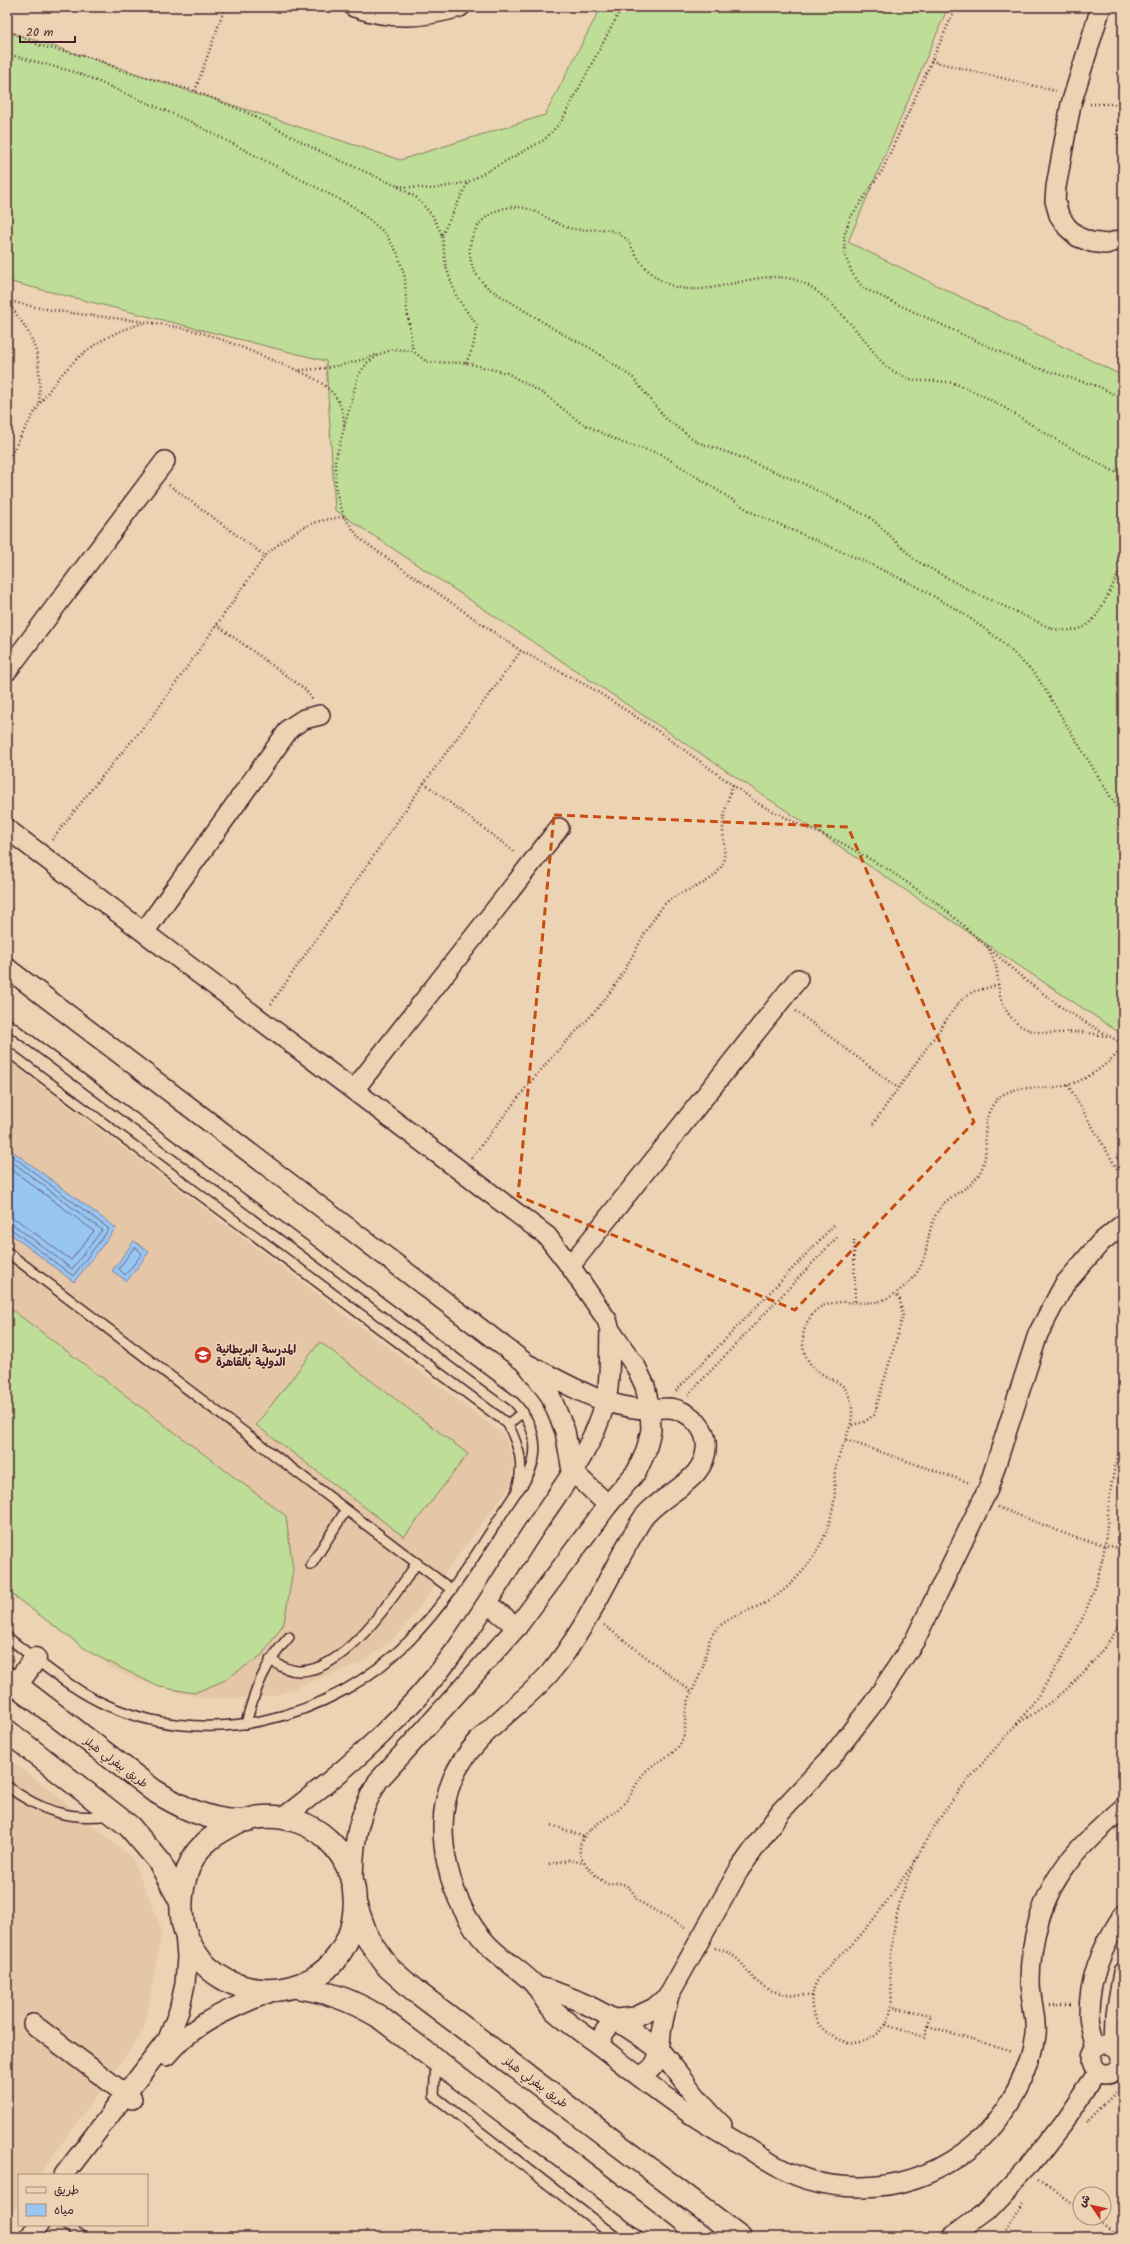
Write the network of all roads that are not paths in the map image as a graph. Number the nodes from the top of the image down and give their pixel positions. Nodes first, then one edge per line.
1 (354, 7) edge
2 (460, 7) edge
3 (1101, 7) edge
4 (1123, 239) edge
5 (160, 468) road end
6 (7, 671) edge
7 (316, 716) road end
8 (559, 828) dead end
9 (7, 829) edge
10 (144, 932) junction
11 (7, 968) edge
12 (798, 979) dead end
13 (7, 1023) edge
14 (7, 1051) edge
15 (354, 1090) junction
16 (1123, 1224) edge
17 (7, 1252) edge
18 (570, 1266) junction
19 (610, 1330) junction
20 (527, 1364) junction
21 (606, 1402) junction
22 (662, 1408) junction
23 (524, 1412) junction
24 (508, 1424) junction
25 (535, 1442) junction
26 (518, 1449) junction
27 (572, 1471) junction
28 (515, 1494) junction
29 (608, 1505) junction
30 (346, 1510) junction
31 (417, 1563) junction
32 (311, 1565) dead end
33 (452, 1590) junction
34 (488, 1604) junction
35 (517, 1627) junction
36 (7, 1637) edge
37 (289, 1637) dead end
38 (35, 1659) junction
39 (270, 1660) junction
40 (11, 1682) edge
41 (246, 1724) junction
42 (7, 1731) edge
43 (7, 1786) edge
44 (1123, 1808) edge
45 (114, 1814) junction
46 (284, 1817) junction
47 (238, 1822) junction
48 (353, 1880) junction
49 (180, 1902) junction
50 (356, 1906) junction
51 (1123, 1915) edge
52 (184, 1930) junction
53 (1123, 1972) edge
54 (535, 1986) junction
55 (296, 1987) junction
56 (270, 1992) junction
57 (669, 1996) junction
58 (616, 2020) junction
59 (33, 2024) dead end
60 (599, 2045) junction
61 (1096, 2047) junction
62 (660, 2051) junction
63 (1120, 2051) edge
64 (436, 2061) junction
65 (1097, 2072) junction
66 (639, 2076) junction
67 (129, 2097) junction
68 (741, 2143) junction
69 (65, 2174) edge
70 (77, 2174) edge
71 (987, 2211) junction
72 (25, 2226) edge
73 (38, 2226) edge
74 (67, 2226) edge
75 (17, 2237) edge
76 (29, 2237) edge
77 (83, 2237) edge
78 (616, 2237) edge
79 (668, 2237) edge
80 (740, 2237) edge
81 (952, 2237) edge
82 (975, 2237) edge

1 - 2 street
3 - 4 street
5 - 6 street
7 - 10 street
8 - 15 street
9 - 10 street
10 - 15 street
11 - 20 street
12 - 18 street
13 - 23 lane
14 - 24 lane
15 - 18 street
16 - 57 street
17 - 30 lane
18 - 19 street
19 - 21 street
19 - 22 street
20 - 21 street
20 - 27 street
21 - 22 street
21 - 27 street
22 - 29 street
22 - 54 street
23 - 24 lane
23 - 25 lane
24 - 26 lane
25 - 26 lane
25 - 28 lane
26 - 28 lane
27 - 29 street
27 - 34 street
28 - 33 lane
29 - 35 street
30 - 31 lane
30 - 32 lane
31 - 33 lane
31 - 39 lane
33 - 41 lane
34 - 35 street
34 - 46 street
35 - 48 street
36 - 38 lane
37 - 39 lane
38 - 40 street
38 - 41 lane
39 - 41 lane
40 - 47 street, طريق بيفرلي هيلز
42 - 45 street
43 - 45 lane
44 - 68 street
45 - 49 street
46 - 47 street
46 - 48 street
47 - 49 street
48 - 50 street
49 - 52 street
50 - 55 street
50 - 80 street, طريق بيفرلي هيلز
51 - 61 street
52 - 56 street
52 - 67 street
53 - 63 street
54 - 58 street
54 - 60 street
55 - 56 street
55 - 64 street
56 - 67 street
57 - 58 street
57 - 62 street
58 - 60 street
58 - 62 street
59 - 67 street
60 - 66 street
61 - 63 street
61 - 65 street
62 - 66 street
62 - 68 street
63 - 65 street
64 - 78 lane
64 - 79 street
65 - 71 street
66 - 68 street
67 - 69 street
67 - 70 street
71 - 81 street
71 - 82 street
72 - 75 street
73 - 76 street
74 - 77 lane

